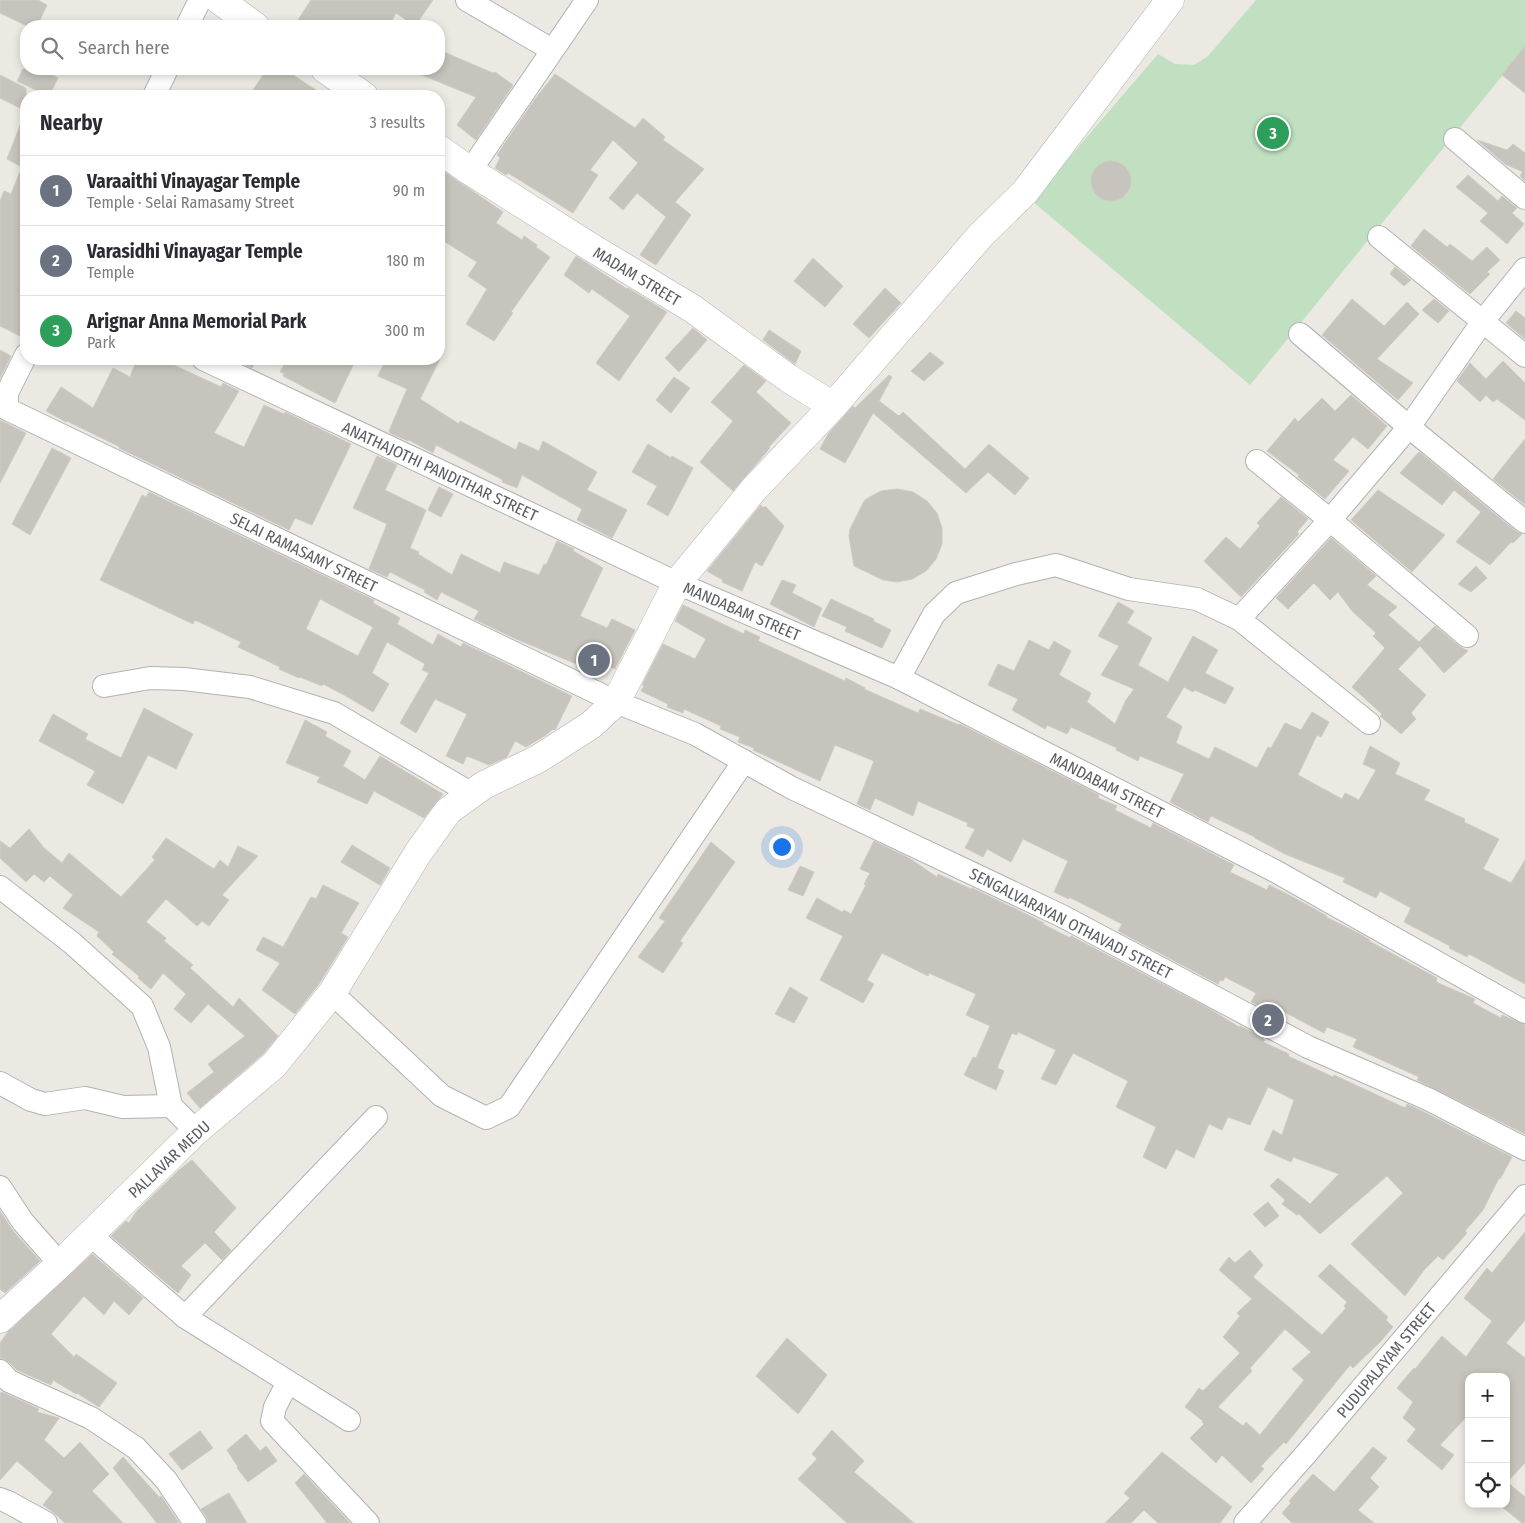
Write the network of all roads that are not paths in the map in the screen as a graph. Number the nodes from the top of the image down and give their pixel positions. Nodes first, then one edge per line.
1 (200, 0) edge
2 (219, 0) edge
3 (467, 0) edge
4 (587, 0) edge
5 (1170, 0) edge
6 (190, 20) edge
7 (247, 20) edge
8 (552, 50) junction
9 (164, 75) edge
10 (334, 75) edge
11 (157, 90) edge
12 (355, 90) edge
13 (1455, 139) dead end
14 (445, 153) edge
15 (470, 171) junction
16 (1525, 198) edge
17 (1379, 237) dead end
18 (1525, 269) edge
19 (1482, 321) junction
20 (1300, 334) dead end
21 (1525, 356) edge
22 (21, 365) edge
23 (216, 365) edge
24 (833, 406) junction
25 (1409, 427) junction
26 (1257, 461) dead end
27 (1330, 520) junction
28 (1525, 522) edge
29 (677, 583) junction
30 (1239, 619) junction
31 (1467, 636) dead end
32 (899, 678) junction
33 (104, 686) dead end
34 (616, 702) junction
35 (1369, 723) dead end
36 (744, 762) junction
37 (472, 794) junction
38 (0, 887) edge
39 (332, 993) junction
40 (1525, 1012) edge
41 (0, 1083) edge
42 (171, 1106) junction
43 (376, 1117) dead end
44 (196, 1131) junction
45 (1525, 1149) edge
46 (0, 1187) edge
47 (1525, 1196) edge
48 (89, 1234) junction
49 (60, 1264) junction
50 (186, 1317) junction
51 (0, 1320) edge
52 (0, 1371) edge
53 (288, 1382) junction
54 (349, 1420) dead end
55 (0, 1499) edge
56 (46, 1523) edge
57 (194, 1523) edge
58 (368, 1523) edge
59 (1245, 1523) edge

1 - 6 street
2 - 7 street
3 - 8 street
4 - 8 street
5 - 24 street, PALLAVAR MEDU
8 - 15 street
9 - 11 street
10 - 12 street
13 - 16 street
14 - 15 street, MADAM STREET
15 - 24 street, MADAM STREET
17 - 19 street
18 - 19 street
19 - 21 street
19 - 25 street
20 - 25 street
22 - 34 street, SELAI RAMASAMY STREET
23 - 29 street, ANATHAJOTHI PANDITHAR STREET
24 - 29 street, PALLAVAR MEDU
25 - 27 street
25 - 28 street
26 - 27 street
27 - 30 street
27 - 31 street
29 - 32 street, MANDABAM STREET
29 - 34 street, PALLAVAR MEDU
30 - 32 street
30 - 35 street
32 - 40 street, MANDABAM STREET
33 - 37 street
34 - 36 street, SENGALVARAYAN OTHAVADI STREET
34 - 37 street, PALLAVAR MEDU
36 - 39 street
36 - 45 street, SENGALVARAYAN OTHAVADI STREET
37 - 39 street, PALLAVAR MEDU
38 - 42 street
39 - 44 street, PALLAVAR MEDU
41 - 42 street
42 - 44 street
43 - 50 street
44 - 48 street, PALLAVAR MEDU
46 - 49 street
47 - 59 street, PUDUPALAYAM STREET
48 - 49 street, PALLAVAR MEDU
48 - 50 street
49 - 51 street, PALLAVAR MEDU
50 - 53 street
52 - 57 street
53 - 54 street
53 - 58 street
55 - 56 street

